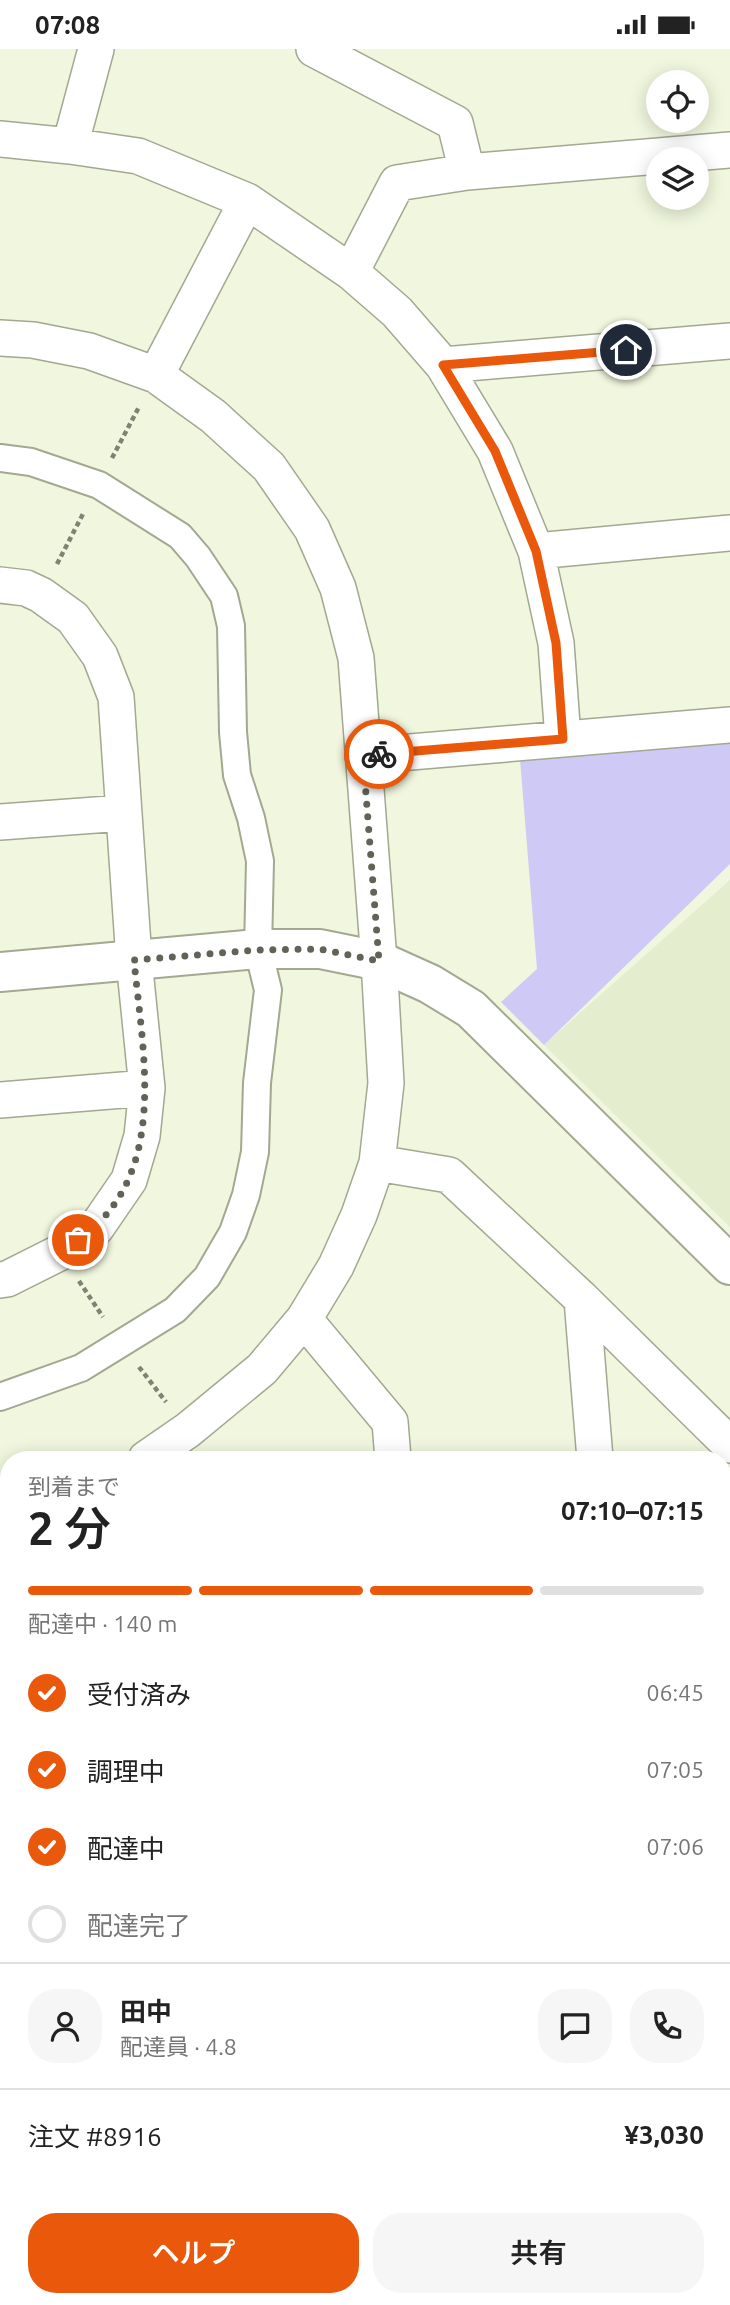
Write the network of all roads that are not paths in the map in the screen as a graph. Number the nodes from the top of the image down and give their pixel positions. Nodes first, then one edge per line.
1 (96, 49) edge
2 (314, 49) edge
3 (0, 139) edge
4 (70, 146) junction
5 (730, 150) edge
6 (467, 171) junction
7 (247, 201) junction
8 (351, 272) junction
9 (0, 338) edge
10 (730, 341) edge
11 (443, 365) junction
12 (156, 375) junction
13 (0, 458) edge
14 (730, 533) edge
15 (536, 551) junction
16 (0, 585) edge
17 (730, 725) edge
18 (563, 739) junction
19 (363, 756) junction
20 (123, 813) junction
21 (0, 823) edge
22 (258, 950) junction
23 (134, 960) junction
24 (379, 961) junction
25 (0, 972) edge
26 (146, 1088) junction
27 (0, 1100) edge
28 (377, 1163) junction
29 (730, 1265) edge
30 (0, 1279) edge
31 (582, 1299) junction
32 (304, 1319) junction
33 (0, 1397) edge
34 (189, 1445) edge
35 (730, 1445) edge
36 (171, 1451) edge
37 (392, 1451) edge
38 (594, 1451) edge

1 - 4 street
2 - 6 street
3 - 4 street
4 - 7 street
5 - 6 street
6 - 8 street
7 - 8 street
7 - 12 street
8 - 11 street
9 - 12 street
10 - 11 street
11 - 15 street
12 - 19 street
13 - 22 street
14 - 15 street
15 - 18 street
16 - 20 street
17 - 18 street
18 - 19 street
19 - 24 street
20 - 21 street
20 - 23 street
22 - 23 street
22 - 24 street
22 - 33 street
23 - 25 street
23 - 26 street
24 - 28 street
24 - 29 street
26 - 27 street
26 - 30 street
28 - 31 street
28 - 32 street
31 - 35 street
31 - 38 street
32 - 34 street
32 - 37 street
34 - 36 street

